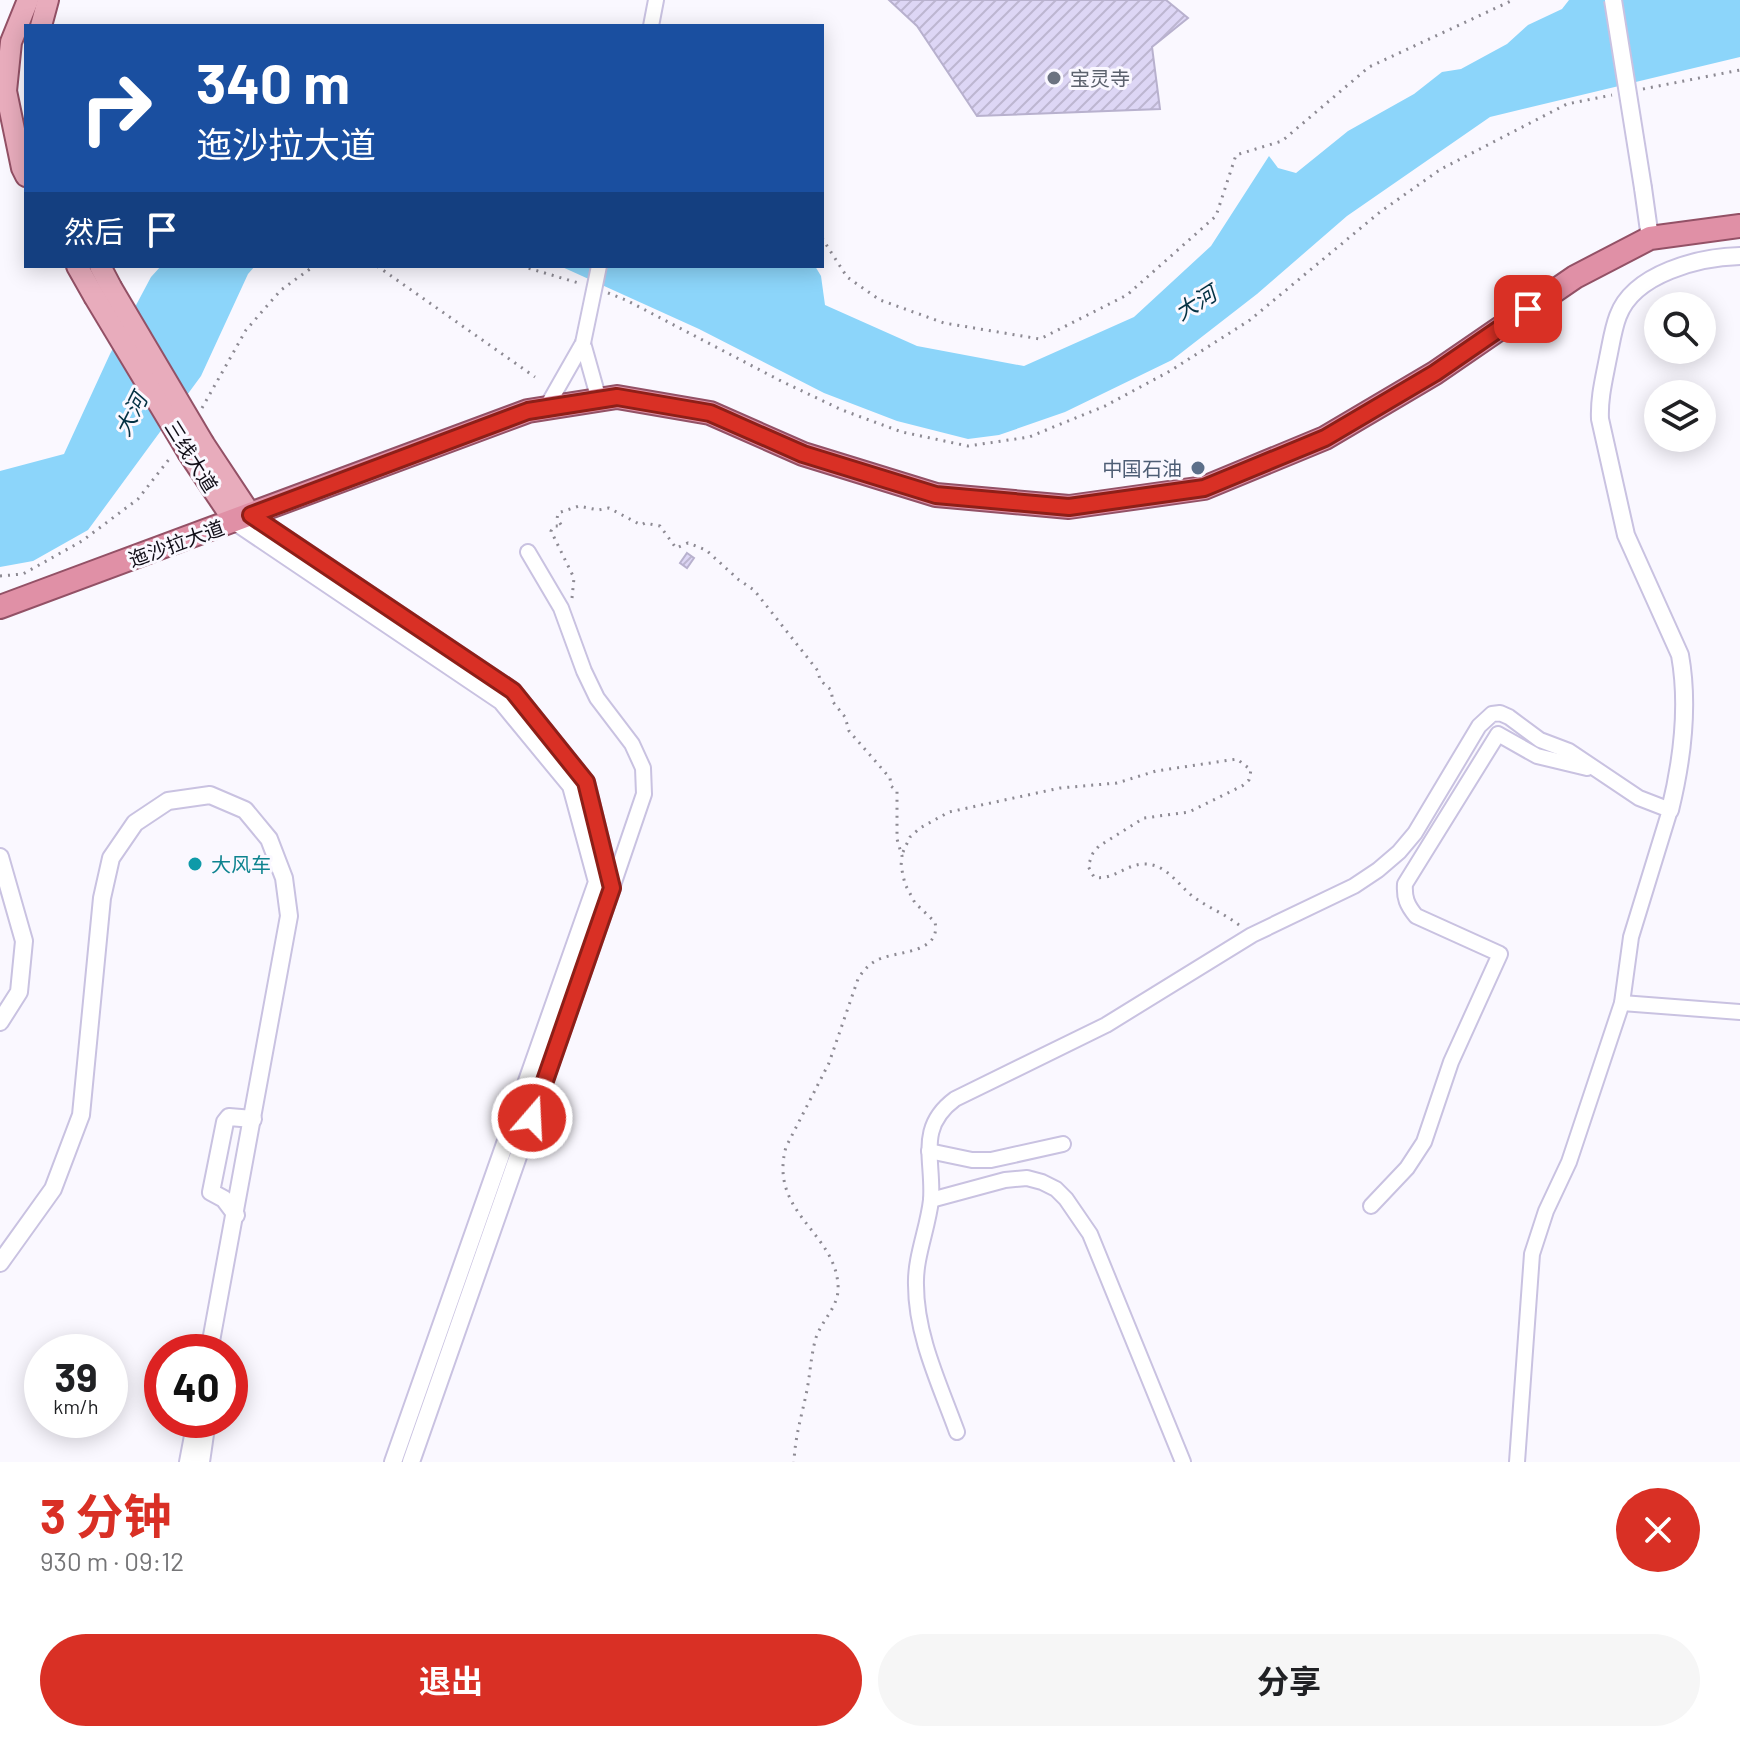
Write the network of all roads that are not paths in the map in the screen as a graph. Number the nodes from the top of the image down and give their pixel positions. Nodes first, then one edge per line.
1 (28, 0) edge
2 (48, 0) edge
3 (1613, 0) edge
4 (42, 24) edge
5 (24, 172) edge
6 (1740, 226) edge
7 (1650, 238) junction
8 (1740, 256) edge
9 (79, 268) edge
10 (100, 268) edge
11 (599, 268) edge
12 (103, 291) junction
13 (583, 343) junction
14 (599, 400) junction
15 (546, 408) junction
16 (242, 518) junction
17 (528, 552) dead end
18 (0, 607) edge
19 (1600, 771) junction
20 (1670, 810) junction
21 (0, 857) edge
22 (612, 888) junction
23 (1622, 1003) junction
24 (1740, 1012) edge
25 (0, 1022) edge
26 (253, 1119) junction
27 (1063, 1144) dead end
28 (929, 1151) junction
29 (931, 1200) junction
30 (1371, 1206) dead end
31 (235, 1218) junction
32 (0, 1263) edge
33 (212, 1334) edge
34 (219, 1334) edge
35 (957, 1432) dead end
36 (193, 1438) edge
37 (204, 1438) edge
38 (188, 1462) edge
39 (201, 1462) edge
40 (393, 1462) edge
41 (411, 1462) edge
42 (1183, 1462) edge
43 (1517, 1462) edge

1 - 5 main road
2 - 4 main road
3 - 7 street, bridge
6 - 7 highway, 迤沙拉大道
7 - 14 highway, 迤沙拉大道
8 - 20 street
9 - 12 main road, 三线大道
10 - 12 main road, 三线大道
11 - 13 street, bridge
12 - 16 main road, 三线大道, bridge
13 - 14 street
13 - 15 street
14 - 15 highway, 迤沙拉大道
15 - 16 highway, 迤沙拉大道
16 - 18 highway, 迤沙拉大道
16 - 22 street
16 - 40 street
17 - 22 street
19 - 20 street
19 - 28 street
19 - 30 street
20 - 23 street
21 - 25 street
22 - 41 street
23 - 24 street
23 - 43 street
26 - 31 street
26 - 31 street
26 - 32 street
27 - 28 street
28 - 29 street
29 - 35 street
29 - 42 street
31 - 33 street
31 - 34 street
36 - 38 street
37 - 39 street

